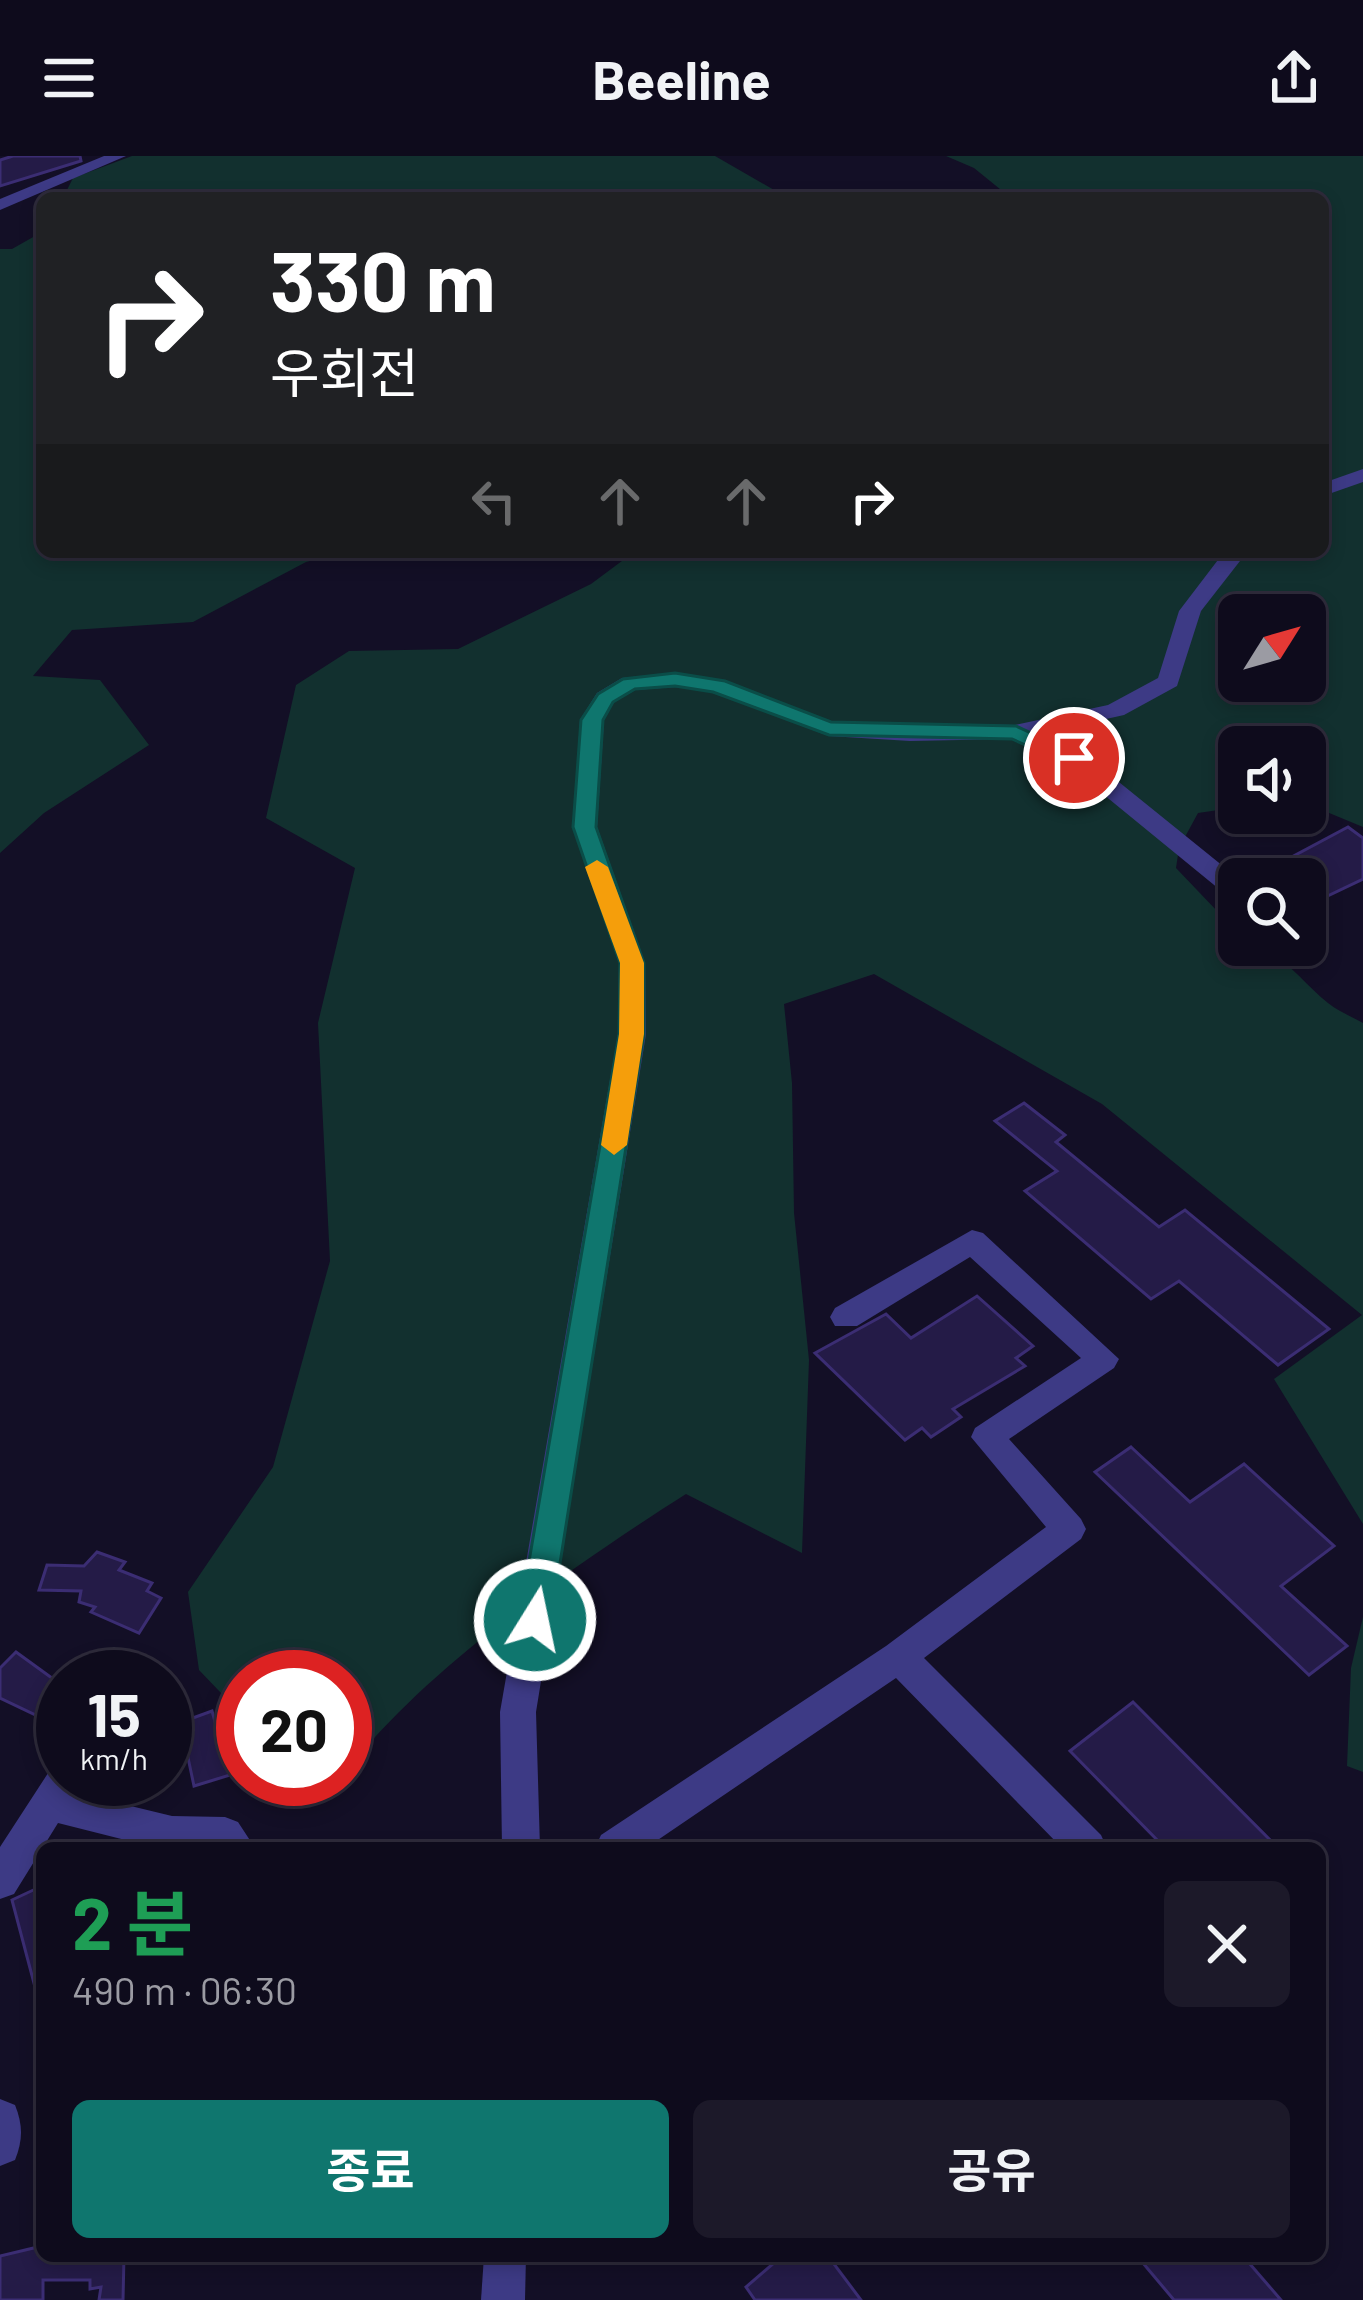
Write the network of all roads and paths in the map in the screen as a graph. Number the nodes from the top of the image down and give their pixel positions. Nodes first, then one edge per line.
1 (118, 156) edge
2 (0, 205) edge
3 (1363, 475) edge
4 (1329, 488) edge
5 (1230, 558) edge
6 (1016, 732) junction
7 (1218, 875) edge
8 (846, 1317) dead end
9 (899, 1657) junction
10 (48, 1806) edge
11 (98, 1806) edge
12 (231, 1842) edge
13 (521, 1842) edge
14 (623, 1842) edge
15 (1082, 1842) edge
16 (0, 1881) edge
17 (0, 2120) edge
18 (0, 2145) edge
19 (506, 2262) edge
20 (503, 2300) edge

1 - 2 street
3 - 4 street
5 - 6 street
6 - 7 street
6 - 13 street
8 - 9 street
9 - 14 street
9 - 15 street
10 - 16 street
11 - 12 street
17 - 18 street
19 - 20 street

